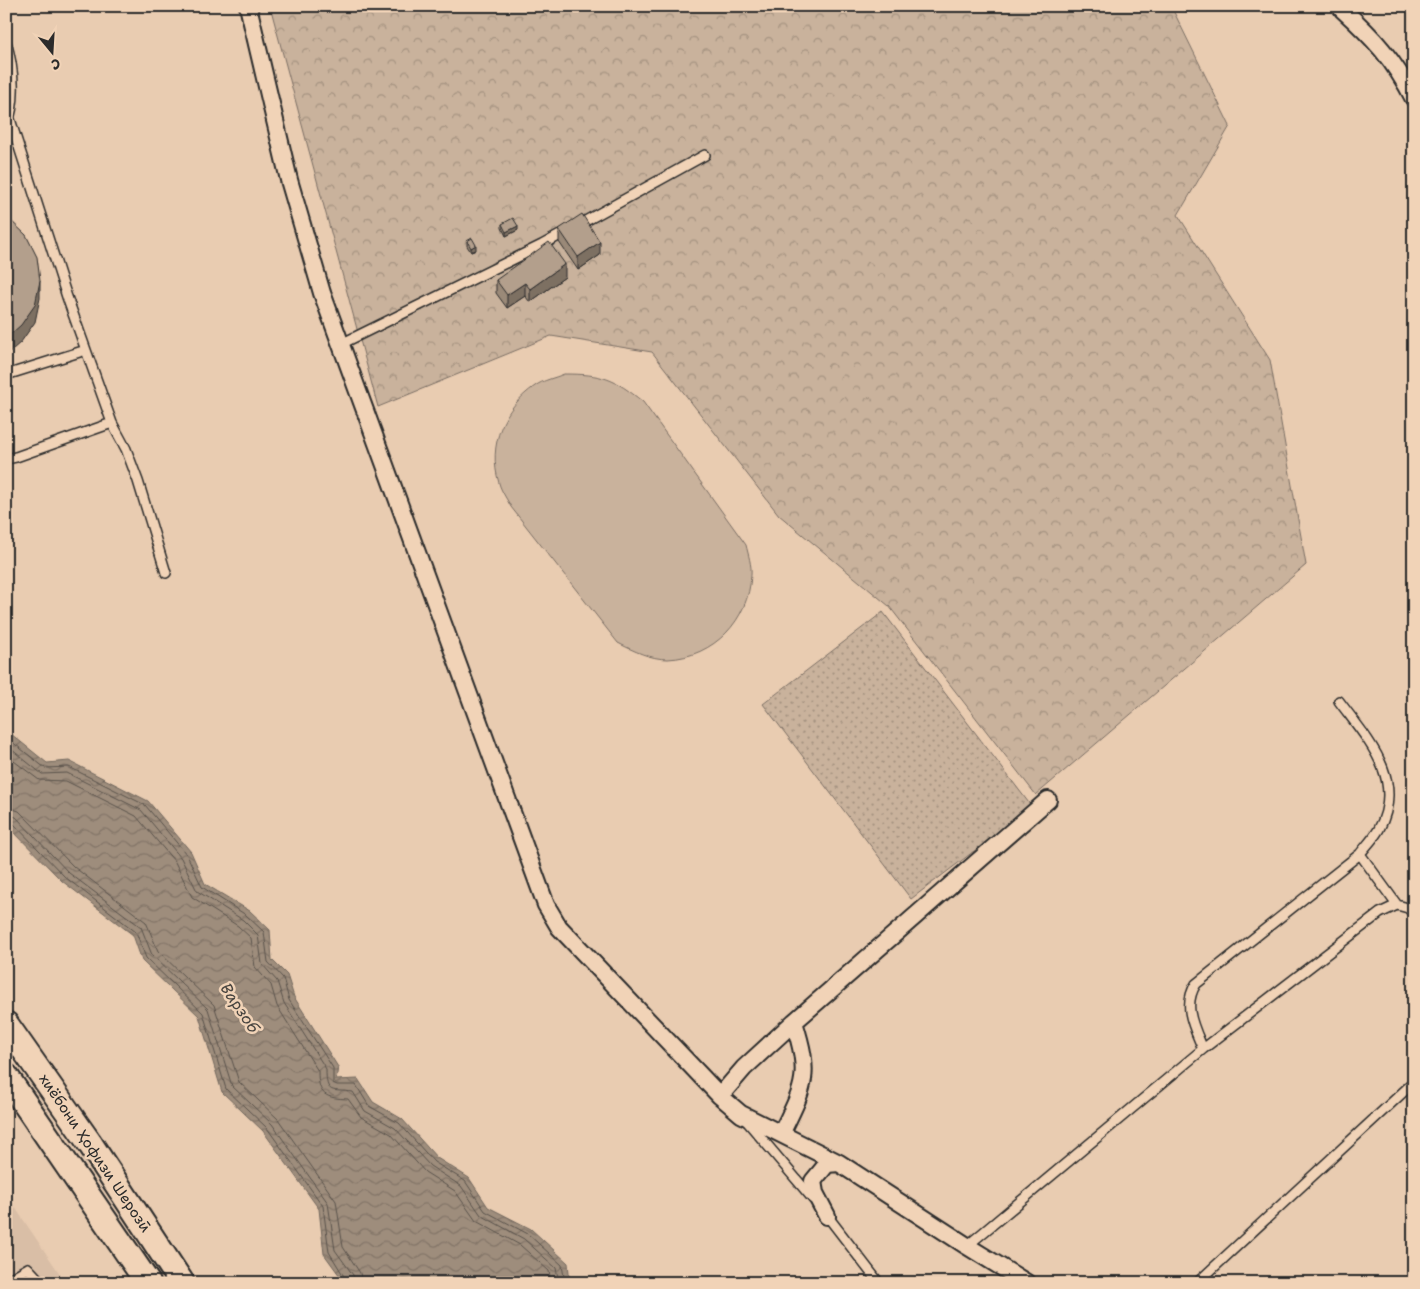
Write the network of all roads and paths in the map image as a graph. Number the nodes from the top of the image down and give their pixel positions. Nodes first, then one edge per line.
1 (248, 6) edge
2 (1342, 9) dead end
3 (6, 42) edge
4 (1414, 99) edge
5 (8, 123) edge
6 (706, 155) dead end
7 (339, 346) junction
8 (86, 350) junction
9 (6, 375) edge
10 (112, 423) junction
11 (6, 459) edge
12 (166, 573) dead end
13 (1339, 701) dead end
14 (1048, 800) dead end
15 (1360, 854) junction
16 (1397, 905) junction
17 (1414, 914) edge
18 (794, 1022) junction
19 (6, 1024) edge
20 (1203, 1049) junction
21 (6, 1076) edge
22 (1414, 1082) edge
23 (720, 1096) junction
24 (741, 1114) junction
25 (781, 1134) junction
26 (840, 1163) junction
27 (827, 1216) junction
28 (967, 1246) junction
29 (6, 1281) edge
30 (144, 1281) edge
31 (42, 1283) edge
32 (182, 1283) edge
33 (879, 1283) edge
34 (1027, 1283) edge
35 (1197, 1283) edge

1 - 7 street
2 - 4 street
3 - 5 lane
5 - 8 lane
6 - 7 lane
7 - 23 street
8 - 9 lane
8 - 10 lane
10 - 11 lane
10 - 12 lane
13 - 15 lane
14 - 18 street
15 - 16 lane
15 - 20 lane
16 - 17 lane
16 - 20 lane
18 - 23 street
18 - 25 street
19 - 32 main road, хиёбони Ҳофизи Шерозӣ
20 - 28 lane
21 - 30 main road, хиёбони Ҳофизи Шерозӣ
22 - 35 lane
23 - 24 street
24 - 25 street
24 - 27 lane
25 - 26 street
26 - 27 street
26 - 28 street
27 - 33 lane
28 - 34 street
29 - 31 lane

